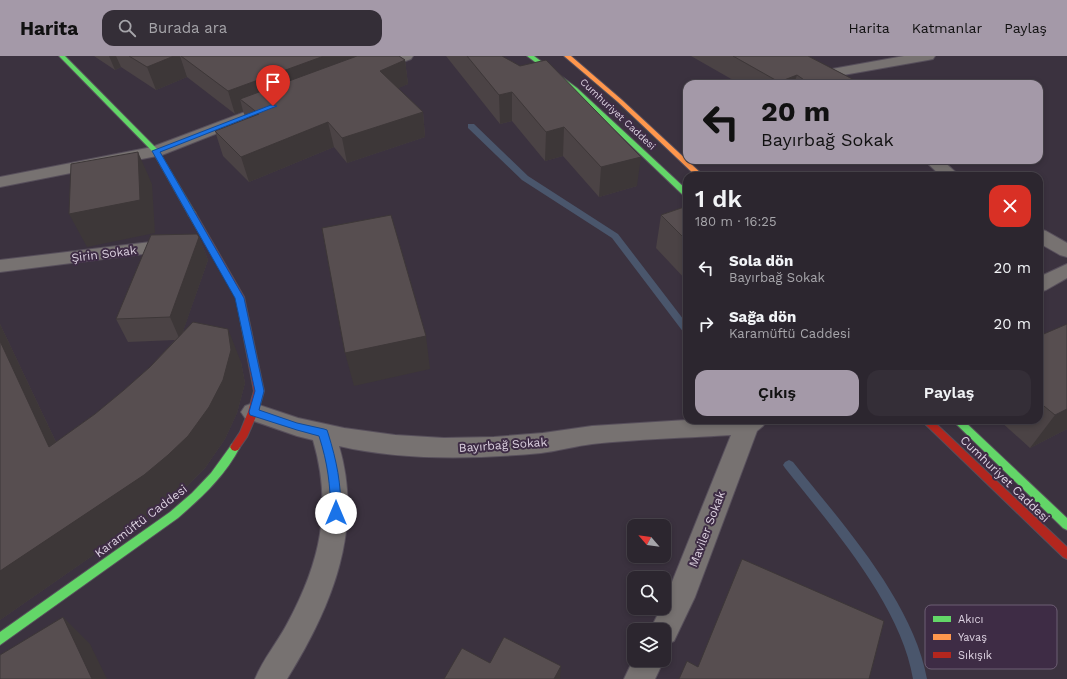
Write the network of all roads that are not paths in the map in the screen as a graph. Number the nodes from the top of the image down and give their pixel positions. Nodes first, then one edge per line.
1 (62, 56) edge
2 (406, 56) edge
3 (530, 56) edge
4 (566, 56) edge
5 (928, 56) edge
6 (362, 73) edge
7 (843, 80) edge
8 (288, 101) edge
9 (156, 151) junction
10 (683, 160) edge
11 (687, 164) edge
12 (937, 164) edge
13 (696, 172) edge
14 (947, 172) edge
15 (0, 182) edge
16 (683, 190) edge
17 (208, 241) junction
18 (0, 266) edge
19 (1067, 270) edge
20 (1043, 283) edge
21 (254, 412) junction
22 (738, 424) edge
23 (751, 424) edge
24 (930, 424) edge
25 (961, 424) edge
26 (324, 433) junction
27 (1067, 525) edge
28 (1067, 554) edge
29 (668, 623) edge
30 (0, 639) edge
31 (645, 667) edge
32 (270, 679) edge
33 (639, 679) edge

1 - 9 street, Karamüftü Caddesi
2 - 6 street
3 - 16 street, Cumhuriyet Caddesi
4 - 10 street, Cumhuriyet Caddesi
5 - 7 street
8 - 9 street
9 - 15 street
9 - 17 street, Karamüftü Caddesi
11 - 13 street, Cumhuriyet Caddesi
12 - 14 street
17 - 18 street, Şirin Sokak
17 - 21 street, Karamüftü Caddesi
19 - 20 street
21 - 26 street, Bayırbağ Sokak
21 - 30 street, Karamüftü Caddesi
22 - 26 street, Bayırbağ Sokak
23 - 29 street, Maviler Sokak
24 - 28 street, Cumhuriyet Caddesi
25 - 27 street, Cumhuriyet Caddesi
26 - 32 street
31 - 33 street

